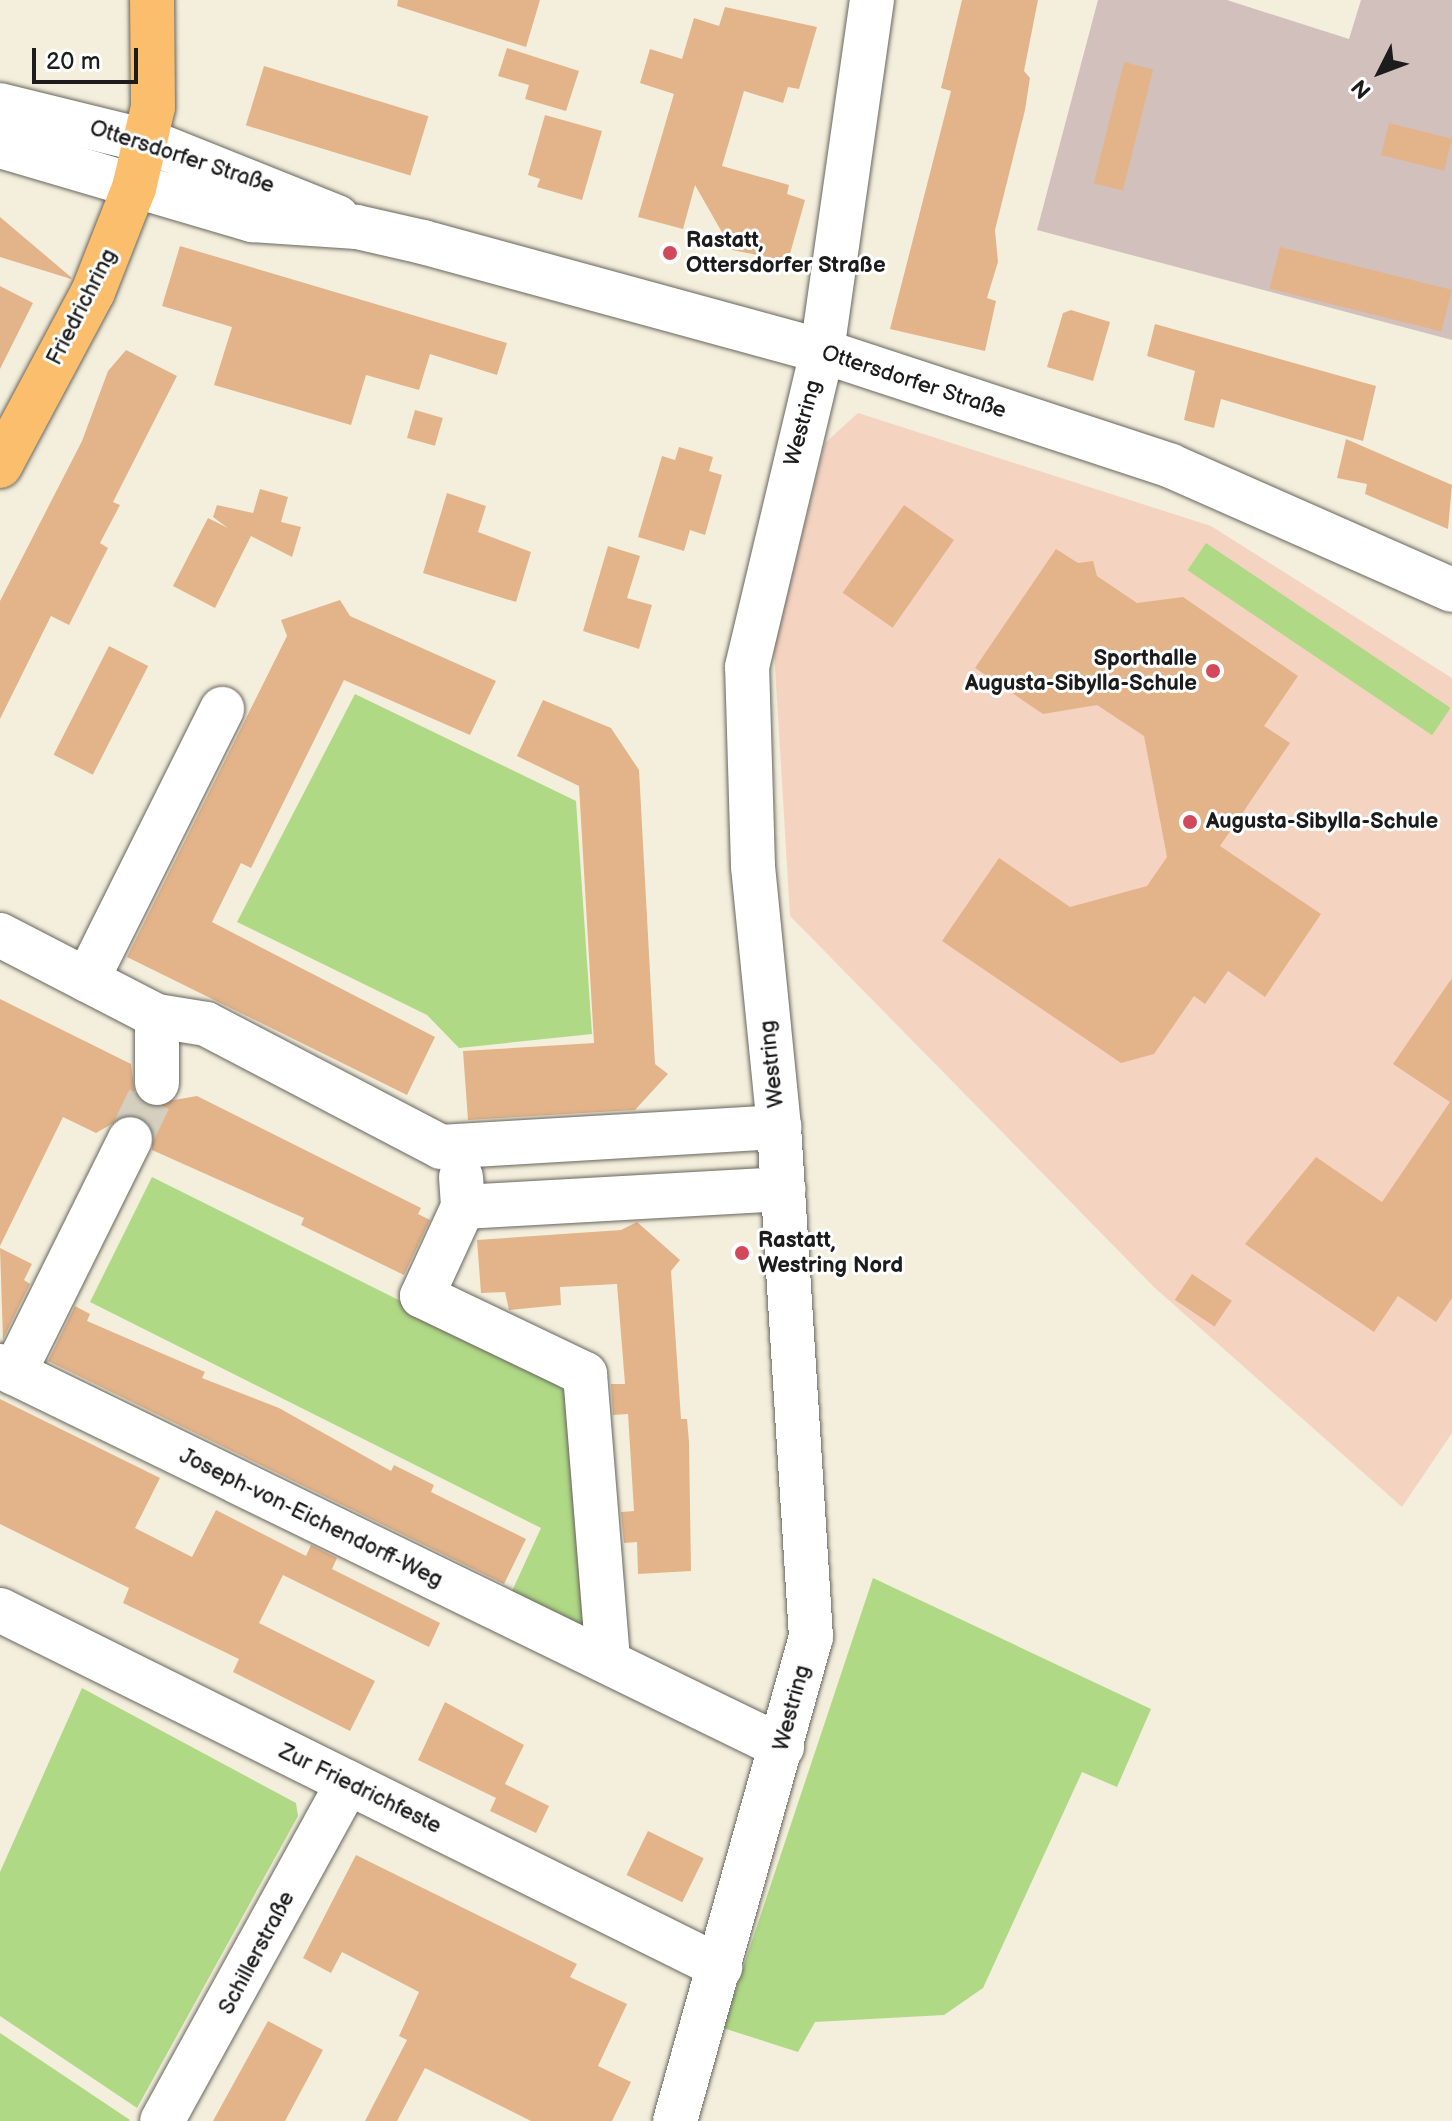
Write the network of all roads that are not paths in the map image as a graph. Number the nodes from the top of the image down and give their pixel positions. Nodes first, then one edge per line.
1 (152, 0) edge
2 (872, 0) edge
3 (0, 105) edge
4 (147, 141) junction
5 (0, 146) edge
6 (134, 188) junction
7 (357, 227) junction
8 (822, 351) junction
9 (0, 466) edge
10 (1452, 590) edge
11 (222, 709) dead end
12 (0, 935) edge
13 (87, 980) junction
14 (157, 1016) junction
15 (157, 1083) tunnel mouth
16 (779, 1127) junction
17 (130, 1139) tunnel mouth
18 (458, 1147) junction
19 (783, 1189) junction
20 (463, 1207) junction
21 (7, 1370) edge
22 (0, 1610) edge
23 (608, 1662) junction
24 (782, 1747) junction
25 (348, 1783) junction
26 (720, 1967) junction
27 (162, 2121) edge
28 (675, 2121) edge

1 - 4 main road, Friedrichring
2 - 8 street, Westring
3 - 4 street, Ottersdorfer Straße
4 - 6 main road, Friedrichring
4 - 7 street, Ottersdorfer Straße
5 - 6 street, Ottersdorfer Straße
6 - 7 street, Ottersdorfer Straße
6 - 9 main road, Friedrichring
7 - 8 street, Ottersdorfer Straße
8 - 10 street, Ottersdorfer Straße
8 - 16 street, Westring
11 - 13 street
12 - 13 street
13 - 14 street
14 - 15 street
14 - 18 street
16 - 18 street
16 - 19 street, Westring
17 - 21 street, Joseph-von-Eichendorff-Weg
18 - 20 street
19 - 20 street
19 - 24 street, Westring
20 - 23 street
21 - 23 street, Joseph-von-Eichendorff-Weg
22 - 25 street, Zur Friedrichfeste
23 - 24 street, Joseph-von-Eichendorff-Weg
24 - 26 street, Westring
25 - 26 street, Zur Friedrichfeste
25 - 27 street, Schillerstraße
26 - 28 street, Westring

